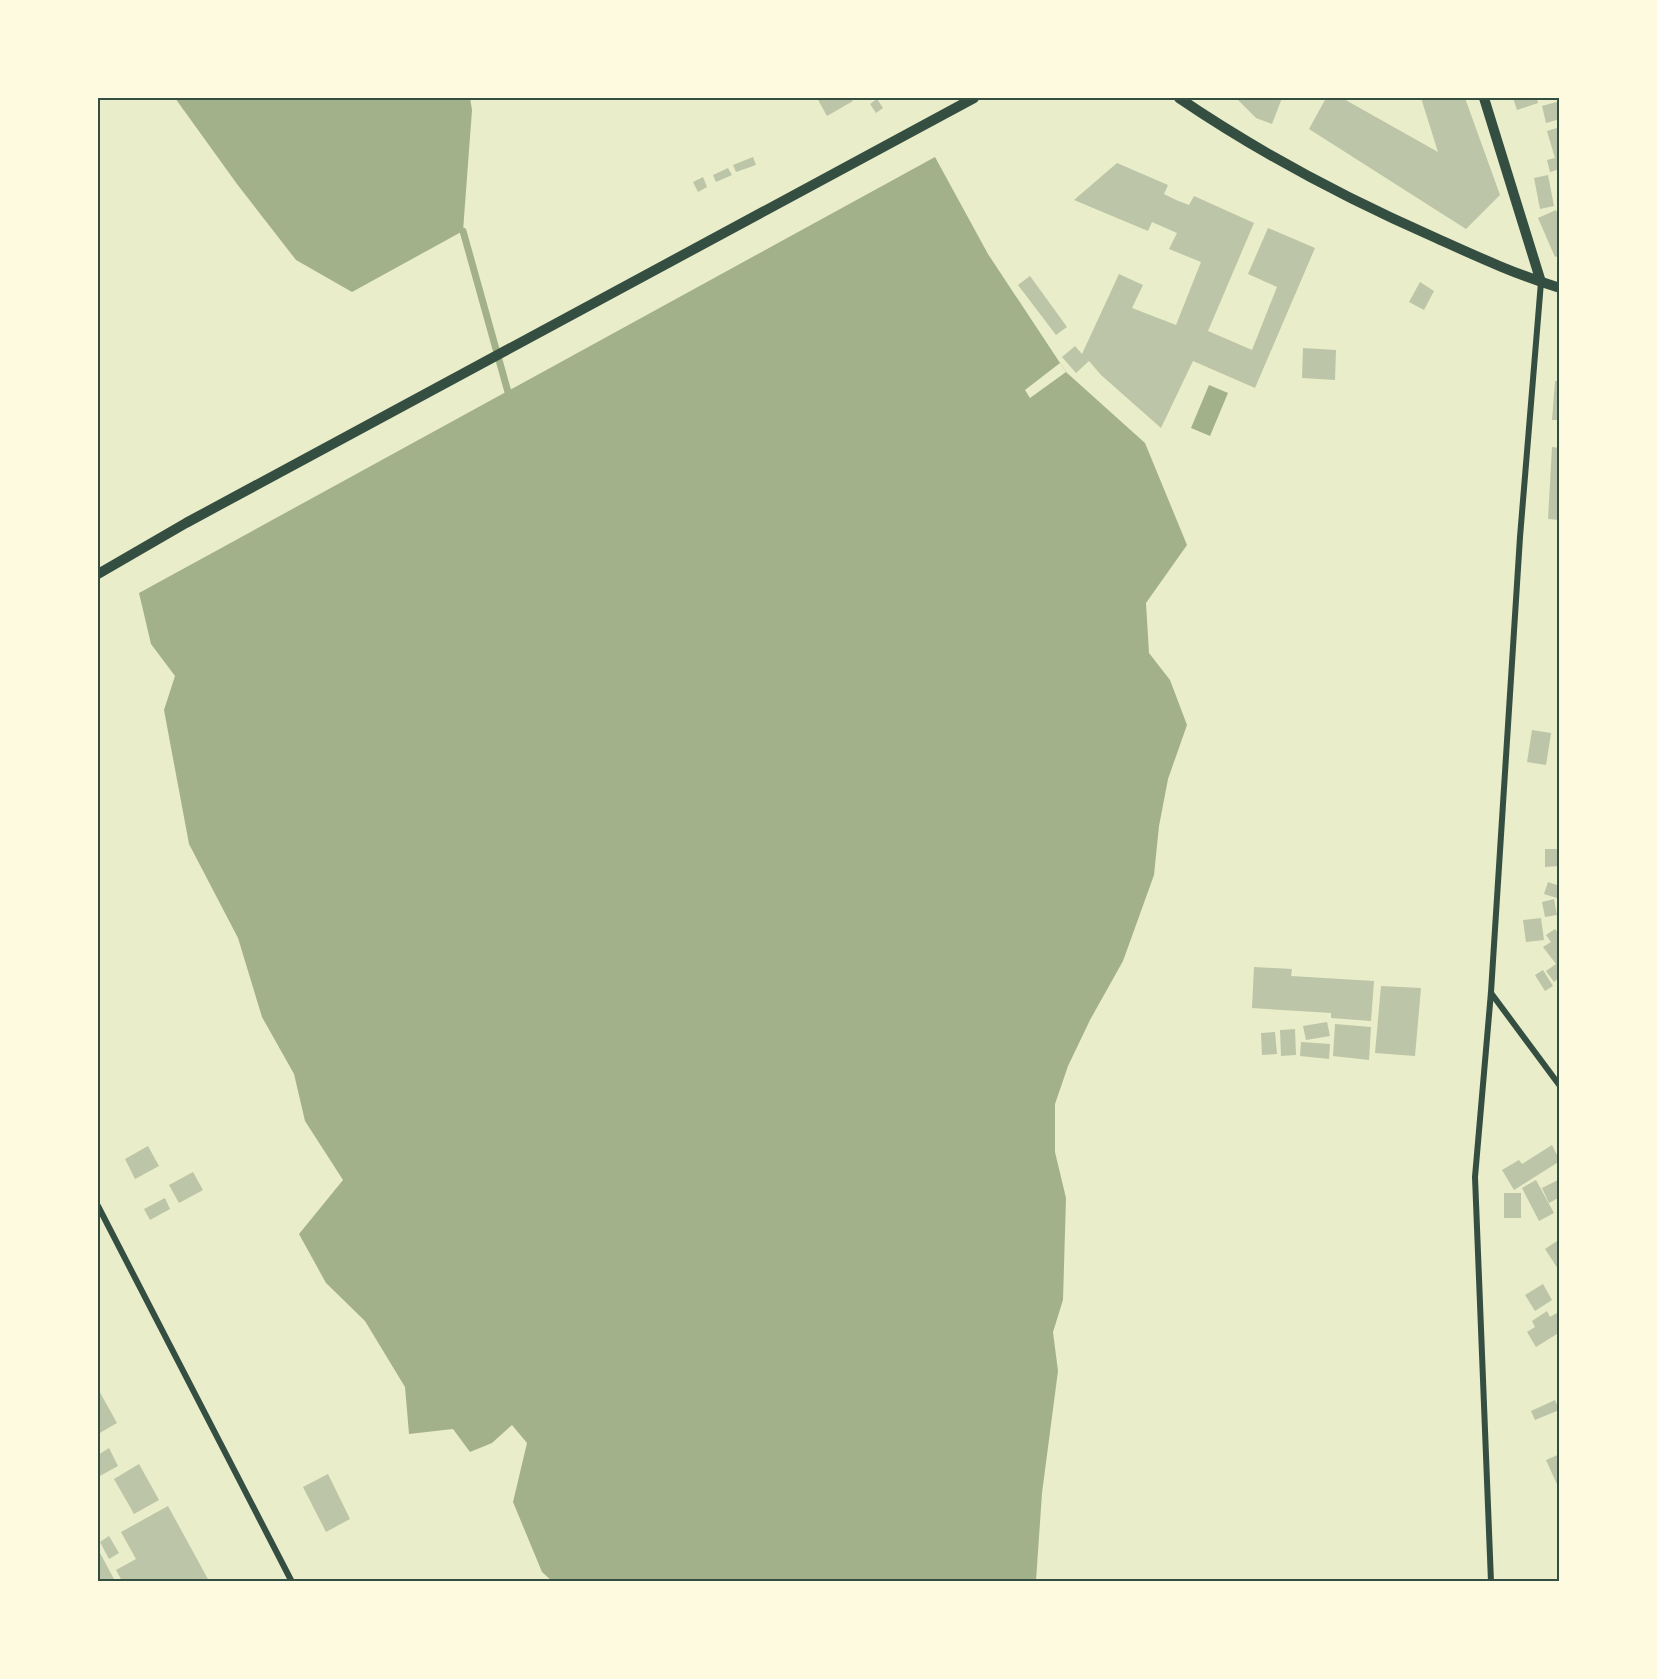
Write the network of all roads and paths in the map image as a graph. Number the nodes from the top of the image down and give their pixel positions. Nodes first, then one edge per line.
1 (974, 98) edge
2 (1179, 98) edge
3 (1484, 98) edge
4 (1541, 282) junction
5 (1560, 288) edge
6 (98, 574) edge
7 (1491, 992) junction
8 (1560, 1086) edge
9 (98, 1206) edge
10 (292, 1581) edge
11 (1491, 1581) edge

1 - 6 street
2 - 4 street
3 - 4 street
4 - 5 street
4 - 7 street
7 - 8 street
7 - 11 street
9 - 10 street

